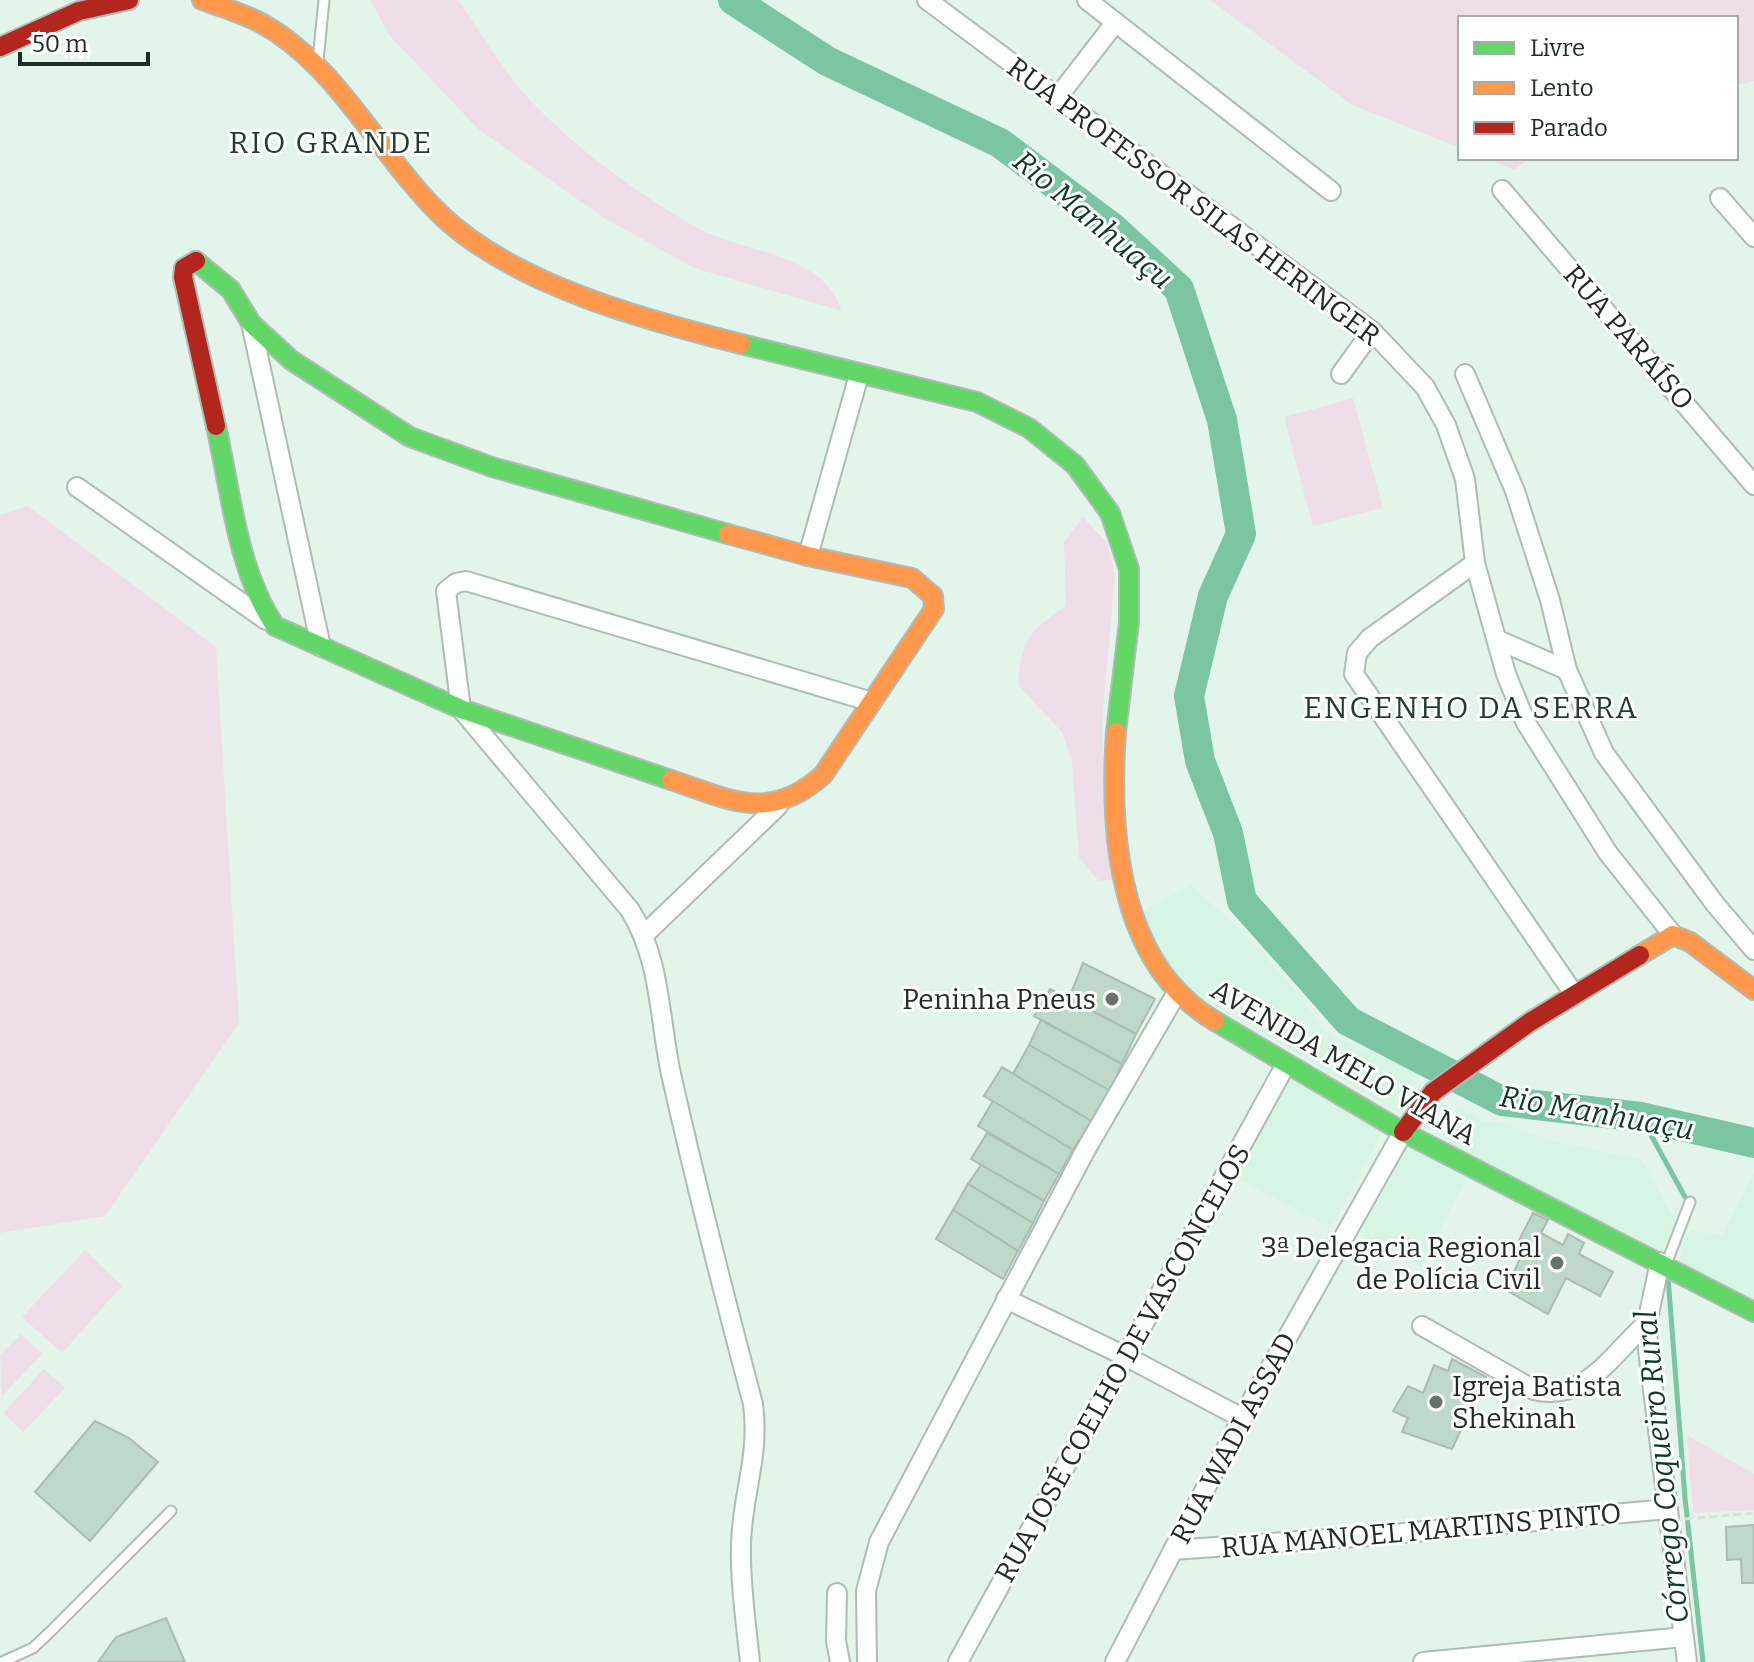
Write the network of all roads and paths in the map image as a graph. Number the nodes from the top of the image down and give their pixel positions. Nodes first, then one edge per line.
1 (129, 0) edge
2 (202, 0) edge
3 (324, 0) edge
4 (927, 0) edge
5 (1087, 0) edge
6 (1115, 23) junction
7 (0, 47) edge
8 (317, 68) junction
9 (1057, 98) junction
10 (1502, 190) dead end
11 (1331, 191) dead end
12 (1720, 198) dead end
13 (1754, 237) edge
14 (251, 323) junction
15 (1372, 331) junction
16 (1341, 374) dead end
17 (1465, 374) dead end
18 (859, 375) junction
19 (1754, 485) edge
20 (77, 487) dead end
21 (808, 556) junction
22 (1475, 563) junction
23 (275, 626) junction
24 (1498, 640) junction
25 (321, 647) junction
26 (1567, 670) junction
27 (872, 702) junction
28 (461, 709) junction
29 (778, 806) junction
30 (645, 934) junction
31 (1673, 935) junction
32 (1754, 950) edge
33 (1754, 990) edge
34 (1176, 994) junction
35 (1574, 994) junction
36 (1286, 1064) junction
37 (1403, 1132) junction
38 (1690, 1202) dead end
39 (1669, 1267) junction
40 (1006, 1299) junction
41 (1754, 1312) edge
42 (1647, 1323) junction
43 (1422, 1326) dead end
44 (1125, 1356) junction
45 (1242, 1418) junction
46 (171, 1511) dead end
47 (1754, 1513) edge
48 (1676, 1514) junction
49 (1173, 1550) junction
50 (837, 1593) dead end
51 (1684, 1637) junction
52 (2, 1662) edge
53 (750, 1662) edge
54 (840, 1662) edge
55 (867, 1662) edge
56 (958, 1662) edge
57 (1115, 1662) edge
58 (1423, 1662) edge
59 (1687, 1662) edge

1 - 7 main road
2 - 8 main road, AVENIDA MELO VIANA
3 - 8 lane
4 - 9 street, RUA PROFESSOR SILAS HERINGER
5 - 6 street
6 - 9 street
6 - 11 street
8 - 18 main road, AVENIDA MELO VIANA
9 - 15 street, RUA PROFESSOR SILAS HERINGER
10 - 19 street, RUA PARAÍSO
12 - 13 street
14 - 21 main road
14 - 23 main road
14 - 25 street
15 - 16 street
15 - 22 street, RUA PROFESSOR SILAS HERINGER
17 - 26 street
18 - 21 street
18 - 34 main road, AVENIDA MELO VIANA
20 - 23 street
21 - 27 main road
22 - 24 street, RUA PROFESSOR SILAS HERINGER
22 - 35 street
23 - 25 main road
24 - 26 street
24 - 31 street, RUA PROFESSOR SILAS HERINGER
25 - 28 main road
26 - 32 street
27 - 28 street
27 - 29 main road
28 - 29 main road
28 - 30 street
29 - 30 street
30 - 53 street
31 - 33 main road
31 - 35 main road
34 - 36 main road, AVENIDA MELO VIANA
34 - 40 street
35 - 37 main road
36 - 37 main road, AVENIDA MELO VIANA
36 - 44 street, RUA JOSÉ COELHO DE VASCONCELOS
37 - 39 main road, AVENIDA MELO VIANA
37 - 45 street, RUA WADI ASSAD
38 - 39 lane
39 - 41 main road, AVENIDA MELO VIANA
39 - 42 street
40 - 44 street
40 - 55 street
42 - 43 street
42 - 48 street
44 - 45 street
44 - 56 street, RUA JOSÉ COELHO DE VASCONCELOS
45 - 49 street, RUA WADI ASSAD
46 - 52 lane
47 - 48 path
48 - 49 street, RUA MANOEL MARTINS PINTO
48 - 51 street
49 - 57 street, RUA WADI ASSAD
50 - 54 street
51 - 58 street
51 - 59 street

